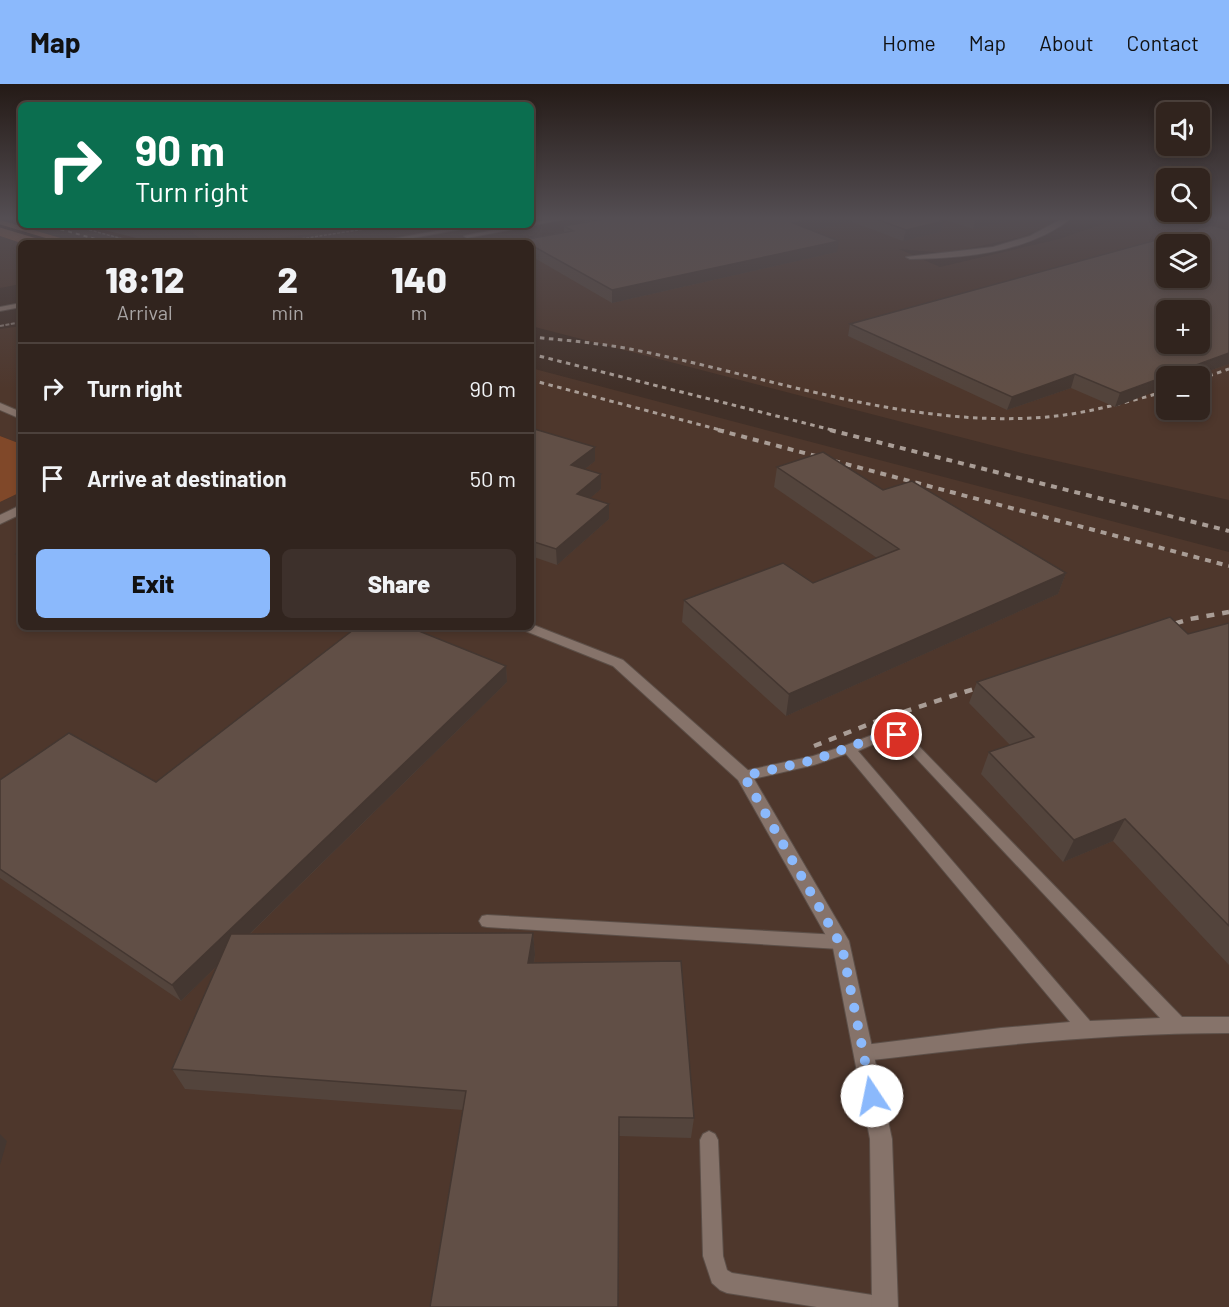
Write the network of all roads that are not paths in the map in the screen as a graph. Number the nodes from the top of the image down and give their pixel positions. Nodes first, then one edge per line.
1 (18, 306) edge
2 (0, 309) edge
3 (18, 315) edge
4 (0, 318) edge
5 (0, 406) edge
6 (18, 415) edge
7 (18, 511) edge
8 (0, 520) edge
9 (534, 629) edge
10 (849, 749) junction
11 (744, 776) junction
12 (487, 921) dead end
13 (839, 942) junction
14 (1178, 1025) junction
15 (1229, 1025) edge
16 (1086, 1029) junction
17 (864, 1053) junction
18 (709, 1140) dead end
19 (885, 1307) edge

1 - 2 street
3 - 4 street
5 - 6 street
7 - 8 street
9 - 11 street
10 - 11 lane
10 - 14 lane
10 - 16 lane
11 - 13 street
12 - 13 lane
13 - 17 street
14 - 15 lane
14 - 16 lane
16 - 17 lane
17 - 19 street
18 - 19 lane

